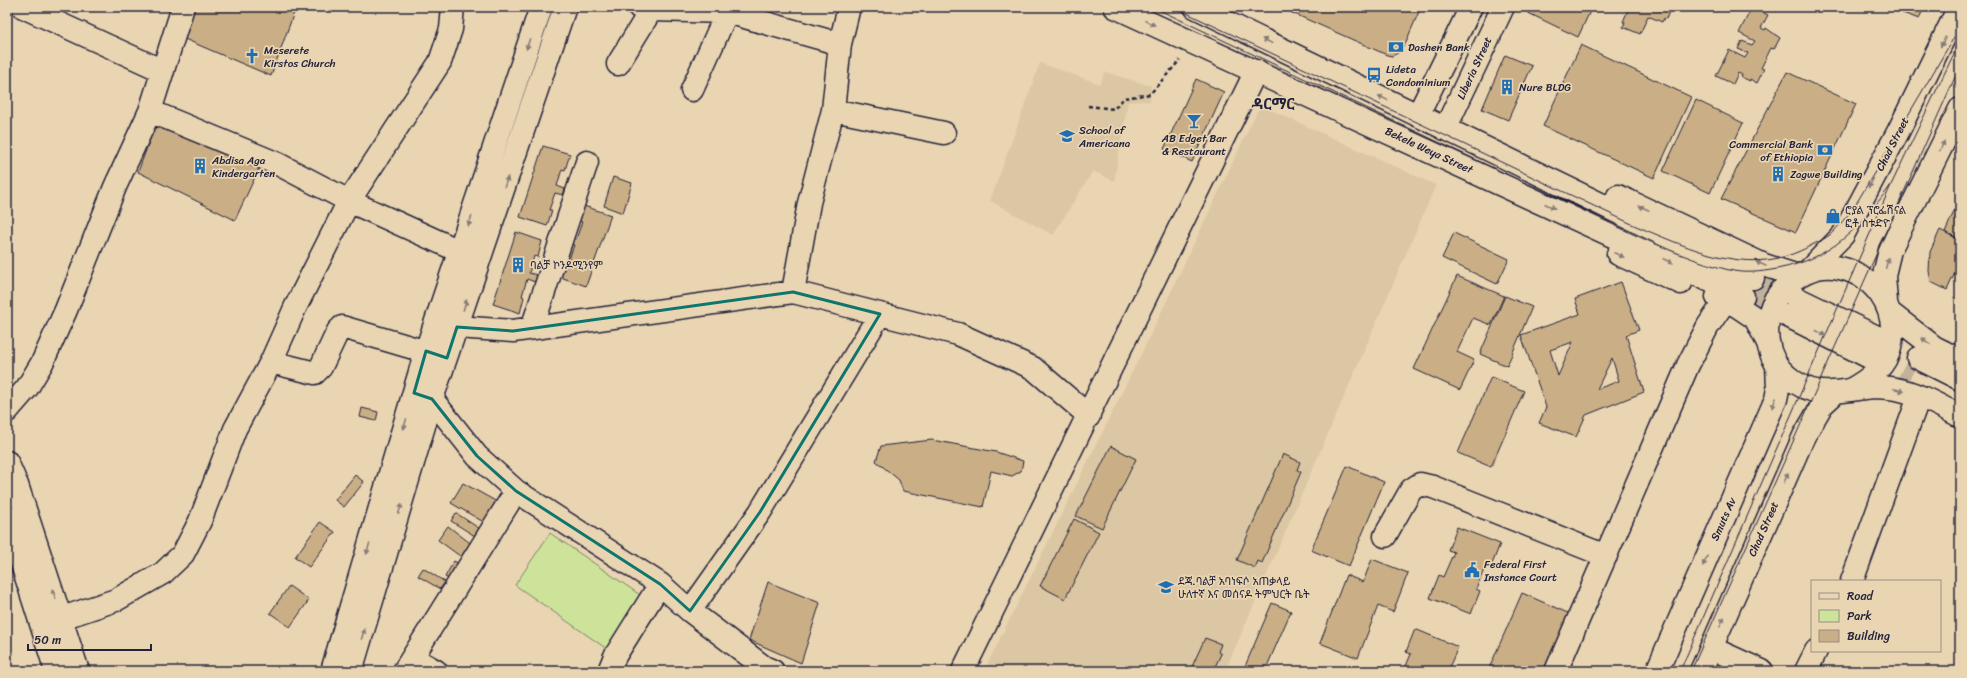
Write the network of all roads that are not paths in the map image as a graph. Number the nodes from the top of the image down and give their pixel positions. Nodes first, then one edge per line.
1 (23, 7) edge
2 (183, 7) edge
3 (453, 7) edge
4 (540, 7) edge
5 (565, 7) edge
6 (850, 7) edge
7 (1115, 7) edge
8 (1195, 7) edge
9 (1471, 7) edge
10 (1502, 7) edge
11 (1959, 7) edge
12 (645, 8) edge
13 (729, 10) edge
14 (840, 44) junction
15 (618, 64) dead end
16 (163, 71) junction
17 (1256, 71) junction
18 (692, 90) dead end
19 (833, 110) junction
20 (1960, 110) edge
21 (150, 111) junction
22 (1418, 116) junction
23 (1445, 129) junction
24 (944, 133) dead end
25 (1465, 138) junction
26 (587, 162) dead end
27 (349, 201) junction
28 (459, 251) junction
29 (1804, 273) junction
30 (793, 292) junction
31 (1741, 292) junction
32 (1888, 307) junction
33 (880, 314) junction
34 (457, 327) junction
35 (532, 328) junction
36 (1881, 339) tunnel mouth
37 (1769, 345) junction
38 (426, 351) junction
39 (447, 358) junction
40 (1871, 358) tunnel mouth
41 (1918, 358) tunnel mouth
42 (1960, 360) edge
43 (271, 362) junction
44 (1777, 365) junction
45 (1960, 379) edge
46 (1914, 387) junction
47 (1843, 391) junction
48 (423, 396) junction
49 (1960, 402) edge
50 (7, 411) edge
51 (1088, 416) junction
52 (1960, 416) edge
53 (7, 462) edge
54 (516, 491) junction
55 (7, 517) edge
56 (1385, 536) dead end
57 (1606, 556) junction
58 (1852, 580) edge
59 (660, 584) junction
60 (690, 610) junction
61 (62, 618) junction
62 (1711, 648) junction
63 (1816, 652) edge
64 (409, 664) edge
65 (767, 670) edge
66 (56, 671) edge
67 (78, 671) edge
68 (332, 671) edge
69 (351, 671) edge
70 (436, 671) edge
71 (609, 671) edge
72 (963, 671) edge
73 (1556, 671) edge
74 (1657, 671) edge
75 (1701, 671) edge
76 (1762, 671) edge
77 (1806, 671) edge

1 - 16 main road
2 - 16 main road
3 - 27 main road
4 -> 28 main road
34 -> 5 main road
6 - 14 main road
7 -> 17 main road
22 -> 8 main road
9 - 22 main road
10 - 23 main road, Liberia Street
11 -> 29 main road, Chad Street
12 - 13 main road
12 - 15 main road
13 - 14 main road
13 - 18 main road
14 - 19 main road
16 - 21 main road
17 -> 31 main road
17 - 51 main road
19 - 24 main road
19 - 30 main road
32 -> 20 main road
21 - 27 main road
21 - 50 main road
22 - 23 main road
23 - 25 main road
29 -> 25 main road
25 - 31 main road
26 - 35 main road
27 - 28 main road
27 - 43 main road
28 - 38 main road
29 - 32 main road
29 - 37 main road
30 - 33 main road
30 - 35 main road
31 - 37 main road
31 - 57 main road
42 -> 32 main road
32 - 47 main road
33 - 51 main road
33 - 60 main road
34 - 35 main road
34 - 39 main road
36 -> 40 main road
37 - 44 main road
38 - 39 main road
38 - 43 main road
38 - 48 main road
39 - 48 main road
41 - 45 main road
43 - 61 main road
44 - 47 main road
44 -> 74 main road, Smuts Av
47 -> 46 main road
46 - 49 main road
46 - 52 main road
46 - 58 main road
62 -> 47 main road, Chad Street
48 - 54 main road
48 -> 68 main road
69 -> 48 main road
51 - 72 main road
61 -> 53 main road
54 - 59 main road
54 - 64 main road
55 - 66 main road
56 - 57 main road
57 - 73 main road
59 - 60 main road
59 - 71 main road
60 - 65 main road
61 - 67 main road
62 - 75 main road, Chad Street
62 - 76 main road
63 - 77 main road
64 - 70 main road

